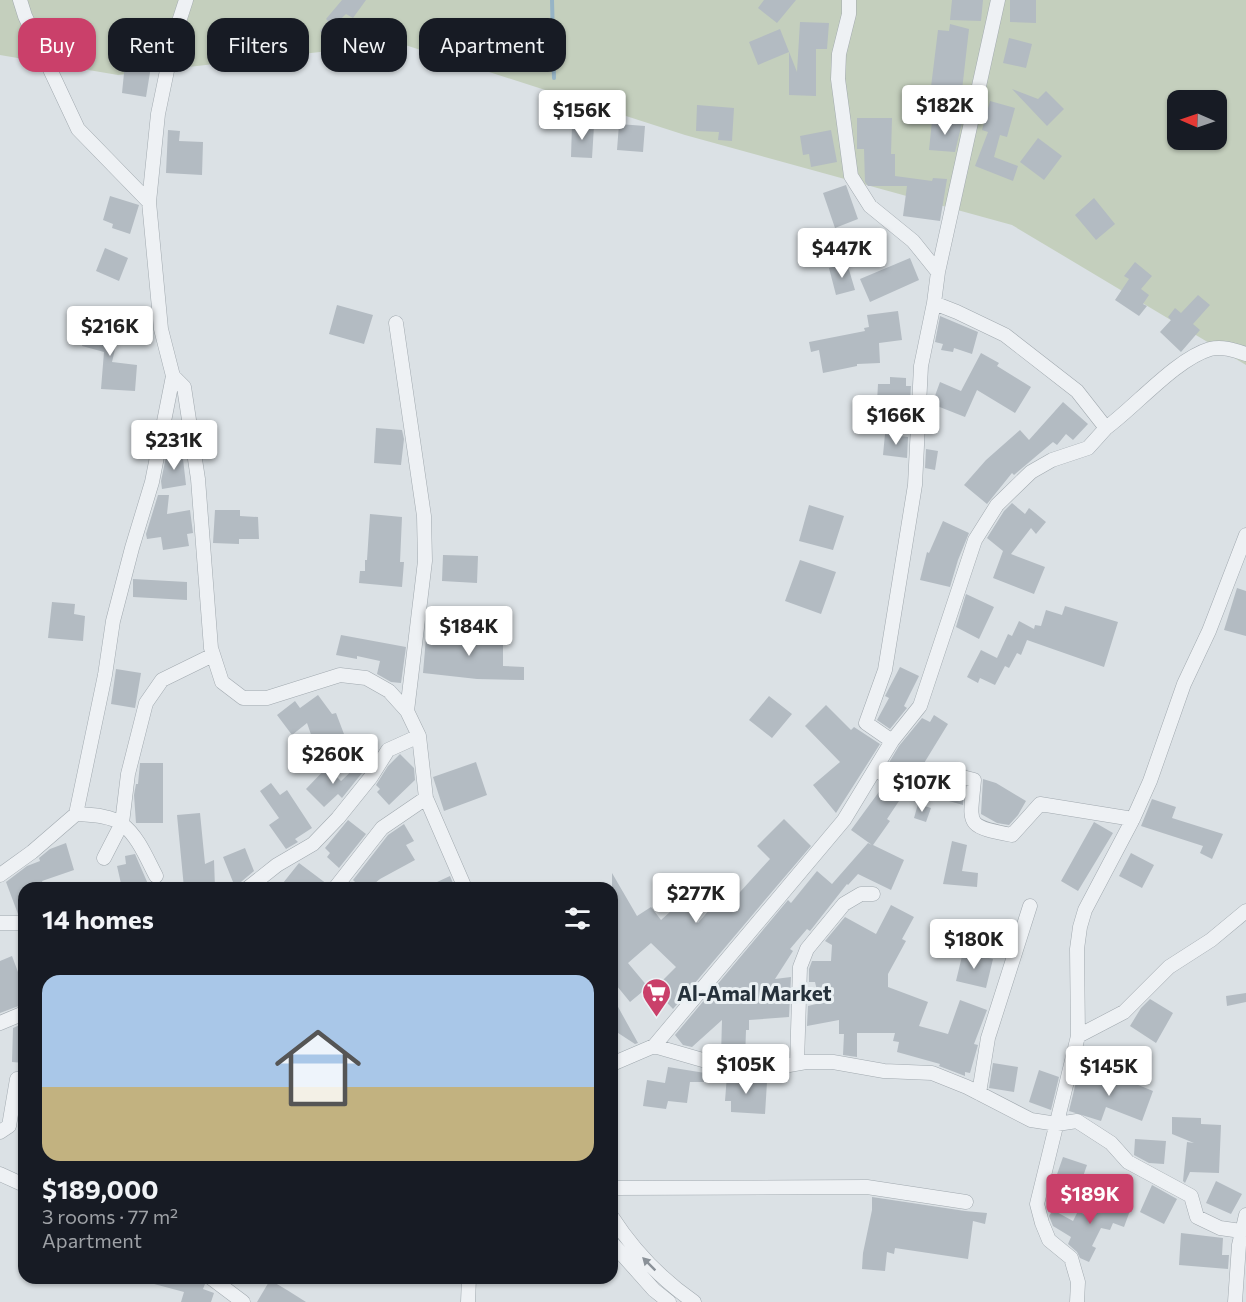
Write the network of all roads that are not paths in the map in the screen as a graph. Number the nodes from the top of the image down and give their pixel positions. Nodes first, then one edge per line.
1 (20, 0) edge
2 (186, 0) edge
3 (849, 0) edge
4 (998, 0) edge
5 (149, 202) junction
6 (938, 272) junction
7 (934, 303) junction
8 (396, 323) dead end
9 (1246, 354) edge
10 (173, 376) junction
11 (1106, 428) junction
12 (1246, 535) edge
13 (213, 655) junction
14 (407, 711) junction
15 (419, 736) junction
16 (892, 741) junction
17 (874, 770) junction
18 (426, 798) junction
19 (76, 814) junction
20 (1133, 819) junction
21 (122, 823) junction
22 (104, 858) dead end
23 (0, 875) edge
24 (156, 876) dead end
25 (256, 882) edge
26 (340, 882) edge
27 (462, 882) edge
28 (873, 894) dead end
29 (1030, 906) dead end
30 (1246, 912) edge
31 (0, 923) edge
32 (18, 923) edge
33 (18, 1016) edge
34 (0, 1023) edge
35 (1078, 1036) junction
36 (654, 1047) junction
37 (618, 1062) edge
38 (797, 1063) junction
39 (17, 1079) dead end
40 (979, 1093) junction
41 (1057, 1124) junction
42 (0, 1132) edge
43 (0, 1174) edge
44 (18, 1182) edge
45 (618, 1188) edge
46 (966, 1202) dead end
47 (1246, 1215) edge
48 (618, 1226) edge
49 (1241, 1232) junction
50 (618, 1250) edge
51 (220, 1284) edge
52 (469, 1284) edge
53 (243, 1302) edge
54 (468, 1302) edge
55 (669, 1302) edge
56 (694, 1302) edge
57 (1077, 1302) edge
58 (1235, 1302) edge

1 - 5 street
2 - 5 street
3 - 6 street
4 - 6 street
5 - 10 street
6 - 7 street
7 - 11 street
7 - 16 street
8 - 14 street
9 - 11 street
10 - 13 street
10 - 19 street
11 - 16 street
12 - 20 street
13 - 14 street
13 - 21 street
14 - 15 street
15 - 18 street
15 - 25 street
16 - 17 street
17 - 20 street
17 - 36 street
18 - 26 street
18 - 27 street
19 - 21 street
19 - 23 street
20 - 35 street
21 - 22 street
21 - 24 street
28 - 38 street
29 - 40 street
30 - 35 street
31 - 32 street
33 - 34 street
35 - 41 street
36 - 37 street
36 - 38 street
38 - 40 street
39 - 42 street
40 - 41 street
41 - 49 street
41 - 57 street
43 - 44 street
45 - 46 street
47 - 49 street
56 -> 48 street
49 - 58 street
50 - 55 street
51 - 53 street
52 - 54 street

